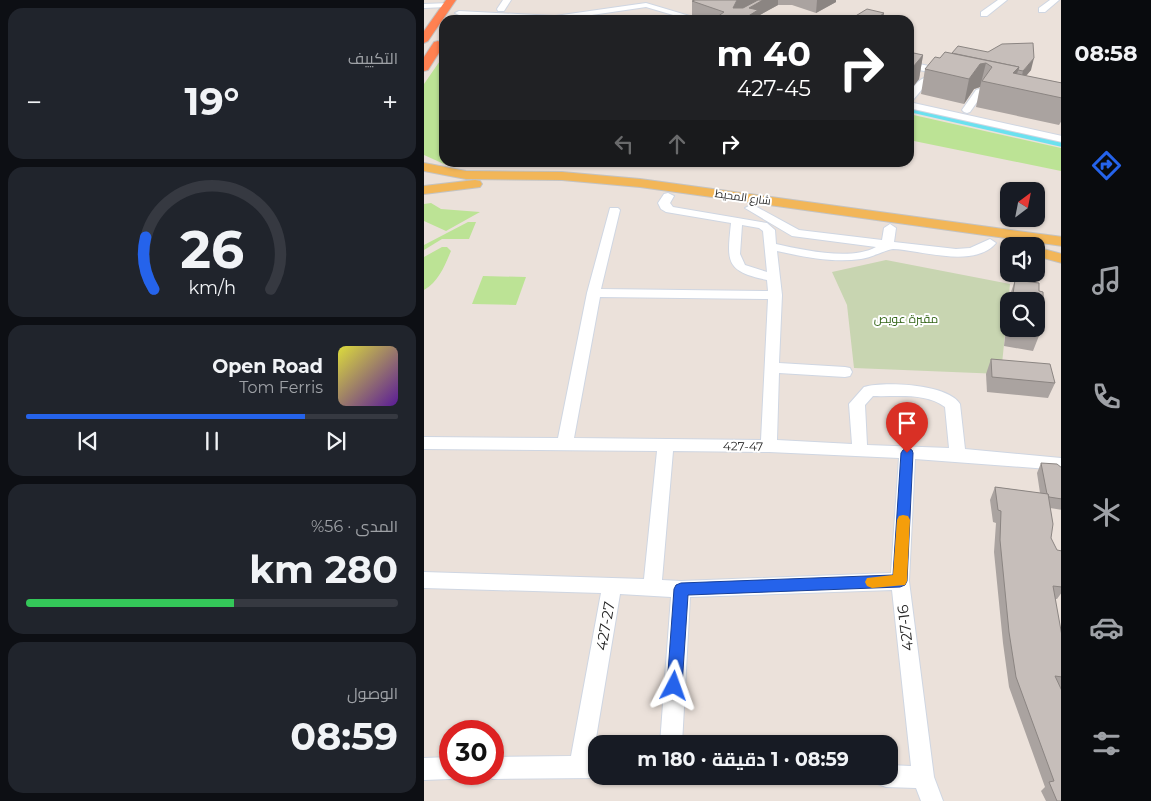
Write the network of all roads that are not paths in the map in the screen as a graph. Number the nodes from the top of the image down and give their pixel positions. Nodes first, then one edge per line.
1 (468, 0) edge
2 (507, 0) edge
3 (655, 0) edge
4 (1004, 0) edge
5 (1055, 0) edge
6 (449, 3) edge
7 (646, 5) junction
8 (424, 6) edge
9 (501, 9) dead end
10 (1042, 10) dead end
11 (984, 14) dead end
12 (440, 15) edge
13 (458, 15) edge
14 (576, 15) edge
15 (681, 15) edge
16 (439, 16) edge
17 (428, 30) edge
18 (424, 39) edge
19 (439, 43) edge
20 (914, 66) edge
21 (424, 67) edge
22 (957, 75) edge
23 (924, 81) dead end
24 (979, 92) dead end
25 (914, 94) edge
26 (914, 101) edge
27 (914, 101) edge
28 (968, 110) junction
29 (1061, 131) edge
30 (1061, 139) edge
31 (424, 167) edge
32 (424, 190) edge
33 (668, 196) junction
34 (751, 208) junction
35 (614, 210) dead end
36 (860, 219) junction
37 (737, 220) junction
38 (886, 224) junction
39 (1061, 242) edge
40 (990, 243) junction
41 (1000, 244) edge
42 (887, 245) junction
43 (772, 246) junction
44 (1045, 251) edge
45 (1045, 254) edge
46 (1061, 254) edge
47 (1061, 260) edge
48 (774, 277) junction
49 (594, 293) junction
50 (776, 295) junction
51 (772, 368) junction
52 (845, 372) dead end
53 (424, 443) edge
54 (565, 444) junction
55 (666, 445) junction
56 (769, 446) junction
57 (860, 451) junction
58 (907, 453) junction
59 (958, 456) junction
60 (1061, 464) edge
61 (424, 580) edge
62 (900, 581) junction
63 (612, 585) junction
64 (652, 588) junction
65 (681, 589) junction
66 (592, 735) edge
67 (672, 735) edge
68 (588, 767) edge
69 (439, 768) edge
70 (504, 768) edge
71 (424, 769) edge
72 (898, 776) edge
73 (924, 777) junction
74 (932, 801) edge

1 - 13 highway
2 - 9 street
3 - 7 street
4 - 11 street
5 - 10 street
6 - 8 street
6 - 12 highway
7 - 14 street
7 - 15 street
16 - 17 highway
17 - 18 highway
19 - 21 highway
20 - 22 street
23 - 25 street
24 - 28 street
26 - 28 street
27 - 30 street
28 - 29 street
31 - 36 main road, شارع المحيط
32 - 33 main road, شارع المحيط
33 - 34 main road, شارع المحيط
33 - 37 street
34 - 36 main road, شارع المحيط
34 - 42 street
35 - 49 street
36 - 38 main road, شارع المحيط
37 - 43 street
37 - 48 street
38 - 39 main road, شارع المحيط
38 - 40 main road, شارع المحيط
38 - 42 street
40 - 41 main road, شارع المحيط
40 - 42 street
42 - 43 street
43 - 48 street
44 - 46 main road
45 - 47 main road
48 - 50 street
49 - 50 street
49 - 54 street
50 - 51 street
51 - 52 street
51 - 56 street
53 - 54 street, 427-47
54 - 55 street, 427-47
55 - 56 street, 427-47
55 - 64 street
56 - 57 street, 427-47
57 - 58 street, 427-47
57 - 59 street
58 - 59 street, 427-47
58 - 62 street, 427-16
59 - 60 street, 427-47
61 - 63 street, 427-27
62 - 65 street
62 - 73 street, 427-16
63 - 64 street
63 - 66 street, 427-27
64 - 65 street
65 - 67 street
68 - 70 street, 427-27
69 - 71 street
72 - 73 street
73 - 74 street, 427-16

